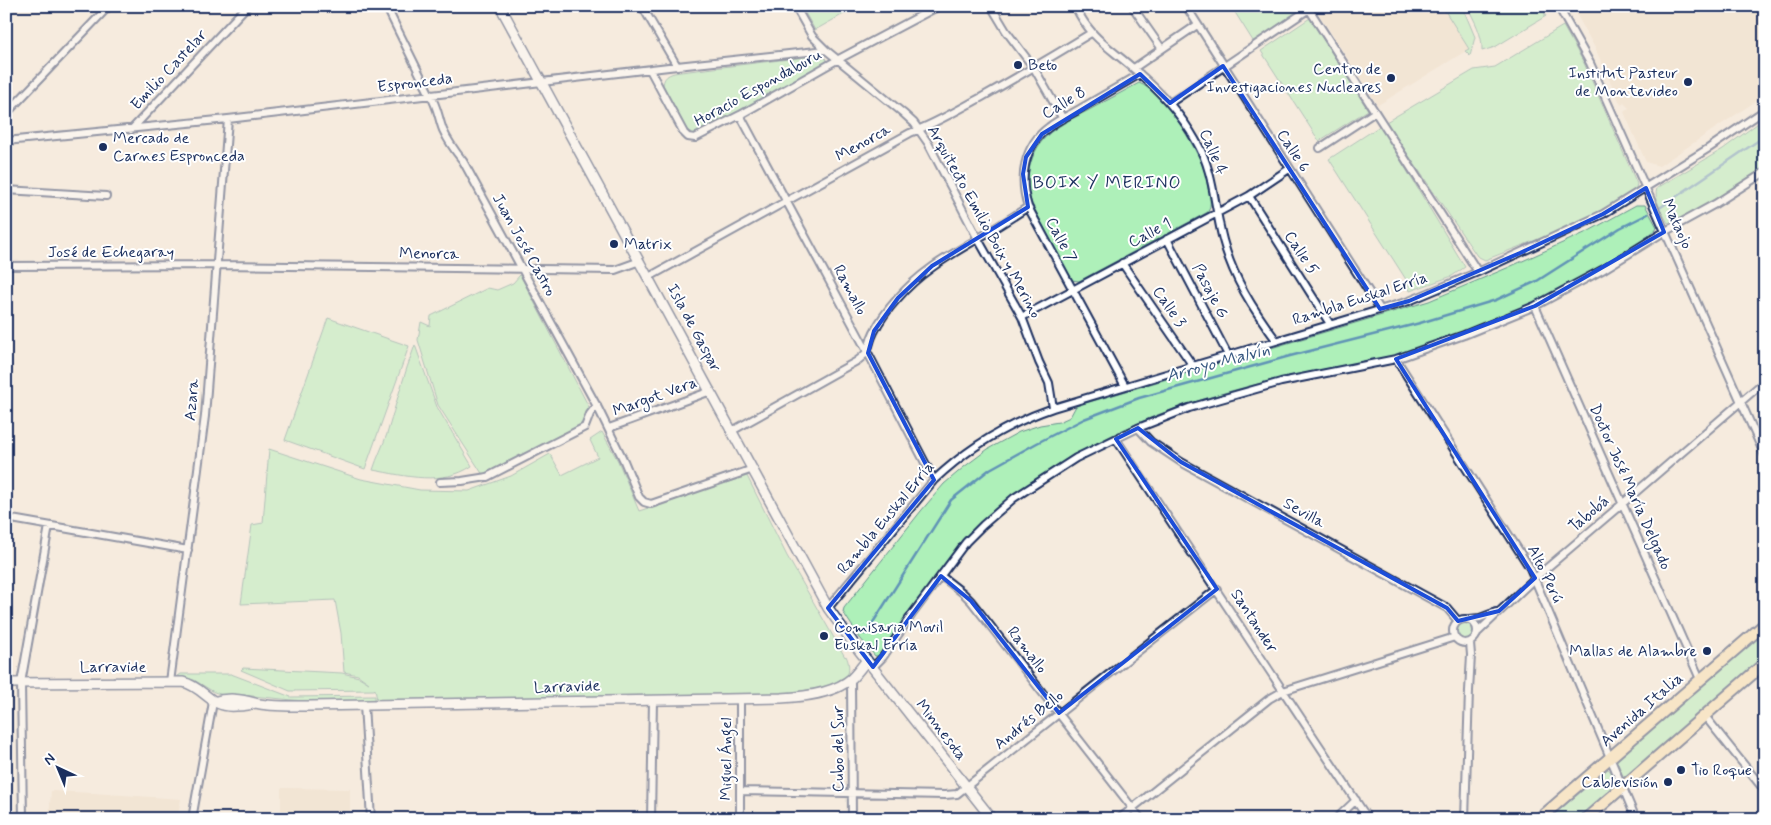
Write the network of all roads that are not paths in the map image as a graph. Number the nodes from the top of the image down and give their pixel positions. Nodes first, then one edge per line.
1 (109, 6) edge
2 (247, 6) edge
3 (386, 6) edge
4 (500, 6) edge
5 (642, 6) edge
6 (795, 6) edge
7 (939, 6) edge
8 (990, 6) edge
9 (1075, 6) edge
10 (1132, 6) edge
11 (1186, 6) edge
12 (1558, 6) edge
13 (1308, 8) edge
14 (1197, 25) junction
15 (1091, 34) junction
16 (1162, 49) junction
17 (826, 50) junction
18 (837, 60) junction
19 (677, 66) junction
20 (1223, 66) junction
21 (1034, 68) junction
22 (1134, 68) junction
23 (650, 70) junction
24 (1140, 74) junction
25 (542, 83) junction
26 (430, 95) junction
27 (1170, 102) junction
28 (1765, 110) edge
29 (1375, 112) junction
30 (6, 114) edge
31 (740, 115) junction
32 (228, 119) junction
33 (1063, 119) junction
34 (131, 130) junction
35 (919, 130) junction
36 (6, 141) edge
37 (1320, 148) dead end
38 (1289, 169) junction
39 (1765, 172) edge
40 (1023, 174) joint
41 (1646, 188) junction
42 (6, 190) edge
43 (106, 196) dead end
44 (1248, 196) junction
45 (786, 202) junction
46 (1028, 207) junction
47 (1218, 212) junction
48 (1664, 232) junction
49 (978, 239) junction
50 (1167, 239) junction
51 (640, 261) junction
52 (1122, 263) junction
53 (216, 265) junction
54 (6, 266) edge
55 (521, 268) junction
56 (1478, 272) junction
57 (649, 277) junction
58 (1072, 290) junction
59 (1535, 306) junction
60 (1380, 309) junction
61 (1022, 316) junction
62 (1330, 324) junction
63 (1276, 340) junction
64 (868, 353) junction
65 (1228, 355) junction
66 (1396, 360) junction
67 (1193, 366) junction
68 (1765, 380) edge
69 (1125, 386) junction
70 (710, 391) junction
71 (1740, 401) junction
72 (597, 405) junction
73 (1053, 408) junction
74 (609, 428) junction
75 (1138, 428) junction
76 (732, 431) junction
77 (1116, 439) junction
78 (1765, 456) edge
79 (753, 469) junction
80 (934, 480) junction
81 (440, 482) dead end
82 (1622, 504) junction
83 (6, 518) edge
84 (50, 526) junction
85 (188, 550) junction
86 (941, 576) junction
87 (1534, 578) junction
88 (1217, 589) junction
89 (828, 608) junction
90 (1499, 610) junction
91 (1470, 619) junction
92 (1458, 621) junction
93 (1765, 624) edge
94 (1478, 632) junction
95 (1454, 637) junction
96 (1470, 642) junction
97 (870, 663) junction
98 (1765, 663) edge
99 (851, 679) junction
100 (1700, 679) junction
101 (6, 682) edge
102 (21, 682) junction
103 (170, 682) junction
104 (1283, 690) junction
105 (653, 700) junction
106 (740, 700) junction
107 (213, 702) junction
108 (364, 705) junction
109 (1059, 713) junction
110 (1704, 715) junction
111 (1609, 757) junction
112 (967, 787) junction
113 (1622, 787) junction
114 (740, 791) junction
115 (1765, 791) edge
116 (852, 793) junction
117 (1356, 800) junction
118 (1132, 808) junction
119 (23, 819) edge
120 (192, 819) edge
121 (371, 819) edge
122 (651, 819) edge
123 (740, 819) edge
124 (852, 819) edge
125 (992, 819) edge
126 (1119, 819) edge
127 (1141, 819) edge
128 (1336, 819) edge
129 (1368, 819) edge
130 (1465, 819) edge
131 (1539, 819) edge
132 (1586, 819) edge
133 (1636, 819) edge

1 - 30 street
2 - 34 street, Emilio Castelar
3 - 26 street, Juan José Castro
4 - 25 street, Isla de Gaspar
5 - 19 street
6 - 17 street, Arquitecto Emilio Boix y Merino
7 - 18 street
8 - 21 street
9 - 15 street, Calle 4
10 - 16 street
11 - 14 street, Calle 6
12 - 41 street, Mataojo
13 - 20 street
13 - 29 street
14 - 16 street
14 - 20 street, Calle 6
15 - 21 street, Menorca
15 - 22 street, Calle 4
16 - 22 street
17 - 18 street, Arquitecto Emilio Boix y Merino
17 - 19 street, Espronceda
18 - 31 street, Horacio Espondaburu
18 - 35 street, Arquitecto Emilio Boix y Merino
19 - 23 street, Espronceda
20 - 27 street
20 - 38 street, Calle 6
21 - 33 street
21 - 35 street, Menorca
22 - 24 street, Calle 4
23 - 25 street, Espronceda
23 - 31 street, Horacio Espondaburu
24 - 27 street, Calle 4
24 - 33 street, Calle 8
25 - 26 street, Espronceda
25 - 51 street, Isla de Gaspar
26 - 32 street, Espronceda
26 - 55 street, Juan José Castro
27 - 47 street, Calle 4
28 - 41 street, Rambla Euskal Erría
29 - 37 street
29 - 56 street
31 - 45 street, Ramallo
32 - 34 street, Espronceda
32 - 53 street, Azara
33 - 40 street, Calle 8
34 - 36 street, Espronceda
35 - 45 street, Menorca
35 - 49 street, Arquitecto Emilio Boix y Merino
38 - 44 street, Calle 1
38 - 60 street, Calle 6
39 - 48 street
40 - 46 street, Calle 7
41 - 48 street, Mataojo
41 - 56 street, Rambla Euskal Erría
42 - 43 street
44 - 47 street, Calle 1
44 - 62 street, Calle 5
45 - 57 street, Menorca
45 - 64 street, Ramallo
46 - 49 street
46 - 58 street, Calle 7
47 - 50 street, Calle 1
47 - 63 street, Calle 4
48 - 59 street
48 - 71 street, Mataojo
49 - 61 street, Arquitecto Emilio Boix y Merino
49 - 64 street
50 - 52 street, Calle 1
50 - 65 street, Pasaje G
51 - 55 street, Menorca
51 - 57 street, Isla de Gaspar
52 - 58 street, Calle 1
52 - 67 street, Calle 3
53 - 54 street, José de Echegaray
53 - 55 street, Menorca
53 - 85 street, Azara
55 - 72 street, Juan José Castro
56 - 60 street, Rambla Euskal Erría
57 - 70 street, Isla de Gaspar
58 - 61 street, Calle 1
58 - 69 street, Calle 7
59 - 66 street
59 - 82 street, Doctor José María Delgado
60 - 62 street, Rambla Euskal Erría
61 - 73 street, Arquitecto Emilio Boix y Merino
62 - 63 street, Rambla Euskal Erría
63 - 65 street, Rambla Euskal Erría
64 - 76 street
64 - 80 street, Ramallo
65 - 67 street, Rambla Euskal Erría
66 - 75 street
66 - 87 street, Alto Perú
67 - 69 street, Rambla Euskal Erría
68 - 71 street, Tabobá
69 - 73 street, Rambla Euskal Erría
70 - 74 street, Margot Vera
70 - 76 street, Isla de Gaspar
71 - 78 street, Mataojo
71 - 82 street, Tabobá
72 - 74 street, Juan José Castro
72 - 81 street
73 - 80 street, Rambla Euskal Erría
74 - 79 street, Juan José Castro
75 - 77 street
75 - 92 street, Sevilla
76 - 79 street, Isla de Gaspar
77 - 86 street
77 - 88 street, Santander
79 - 89 street, Isla de Gaspar
80 - 89 street, Rambla Euskal Erría
82 - 87 street, Tabobá
82 - 100 street, Doctor José María Delgado
83 - 84 street
84 - 85 street
84 - 102 street
85 - 103 street, Azara
86 - 97 street
86 - 109 street, Ramallo
87 - 90 street, Tabobá
87 - 111 street, Alto Perú
88 - 104 street, Santander
88 - 109 street, Andrés Bello
89 - 97 street, Isla de Gaspar
90 - 91 street, Tabobá
90 - 94 street, Tabobá
91 - 92 street, Tabobá
91 - 94 street
92 - 95 street
93 - 100 main road, Avenida Italia
94 - 96 street, Tabobá
95 - 96 street
95 - 104 street
96 - 130 street
97 - 99 street, Larravide
97 - 112 street, Minnesota
98 - 110 main road
99 - 106 street, Larravide
99 - 116 street, Cubo del Sur
100 - 111 main road, Avenida Italia
101 - 102 street, Larravide
102 - 103 street, Larravide
102 - 119 street
103 - 107 street, Larravide
104 - 117 street, Santander
104 - 118 street
105 - 106 street, Larravide
105 - 108 street, Larravide
105 - 122 street
106 - 114 street, Miguel Ángel
107 - 108 street, Larravide
107 - 120 street
108 - 121 street
109 - 112 street, Andrés Bello
109 - 118 street, Ramallo
110 - 113 main road
110 - 115 street
111 - 113 street, Alto Perú
111 - 131 main road, Avenida Italia
112 - 116 street, Andrés Bello
112 - 125 street, Minnesota
113 - 132 main road
113 - 133 street, Alto Perú
114 - 116 street, Andrés Bello
114 - 123 street, Miguel Ángel
116 - 124 street, Cubo del Sur
117 - 128 street
117 - 129 street, Santander
118 - 126 street
118 - 127 street, Ramallo

